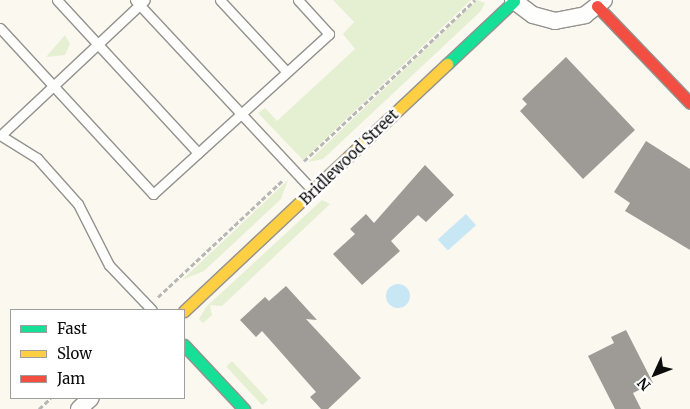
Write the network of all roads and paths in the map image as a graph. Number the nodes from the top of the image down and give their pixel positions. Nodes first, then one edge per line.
1 (57, 0) edge
2 (220, 0) edge
3 (298, 0) edge
4 (475, 0) edge
5 (513, 1) edge
6 (140, 2) edge
7 (601, 3) edge
8 (0, 28) edge
9 (98, 44) junction
10 (286, 72) junction
11 (53, 86) junction
12 (690, 103) edge
13 (241, 113) junction
14 (0, 135) edge
15 (198, 153) junction
16 (294, 170) junction
17 (313, 191) junction
18 (150, 308) edge
19 (185, 311) edge
20 (185, 345) edge
21 (50, 399) edge
22 (90, 399) edge
23 (39, 409) edge
24 (78, 409) edge
25 (244, 409) edge

1 - 9 lane
2 - 10 lane
3 - 10 lane
4 - 16 path
5 - 7 street
5 - 17 street, Bridlewood Street
6 - 9 lane
6 - 13 lane
7 - 12 street
8 - 11 lane
9 - 11 lane
9 - 15 lane
10 - 13 lane
11 - 14 lane
11 - 15 lane
13 - 15 lane
13 - 16 lane
14 - 18 lane
16 - 17 lane
16 - 18 path
17 - 19 street, Bridlewood Street
20 - 25 street
21 - 23 path
22 - 24 street

